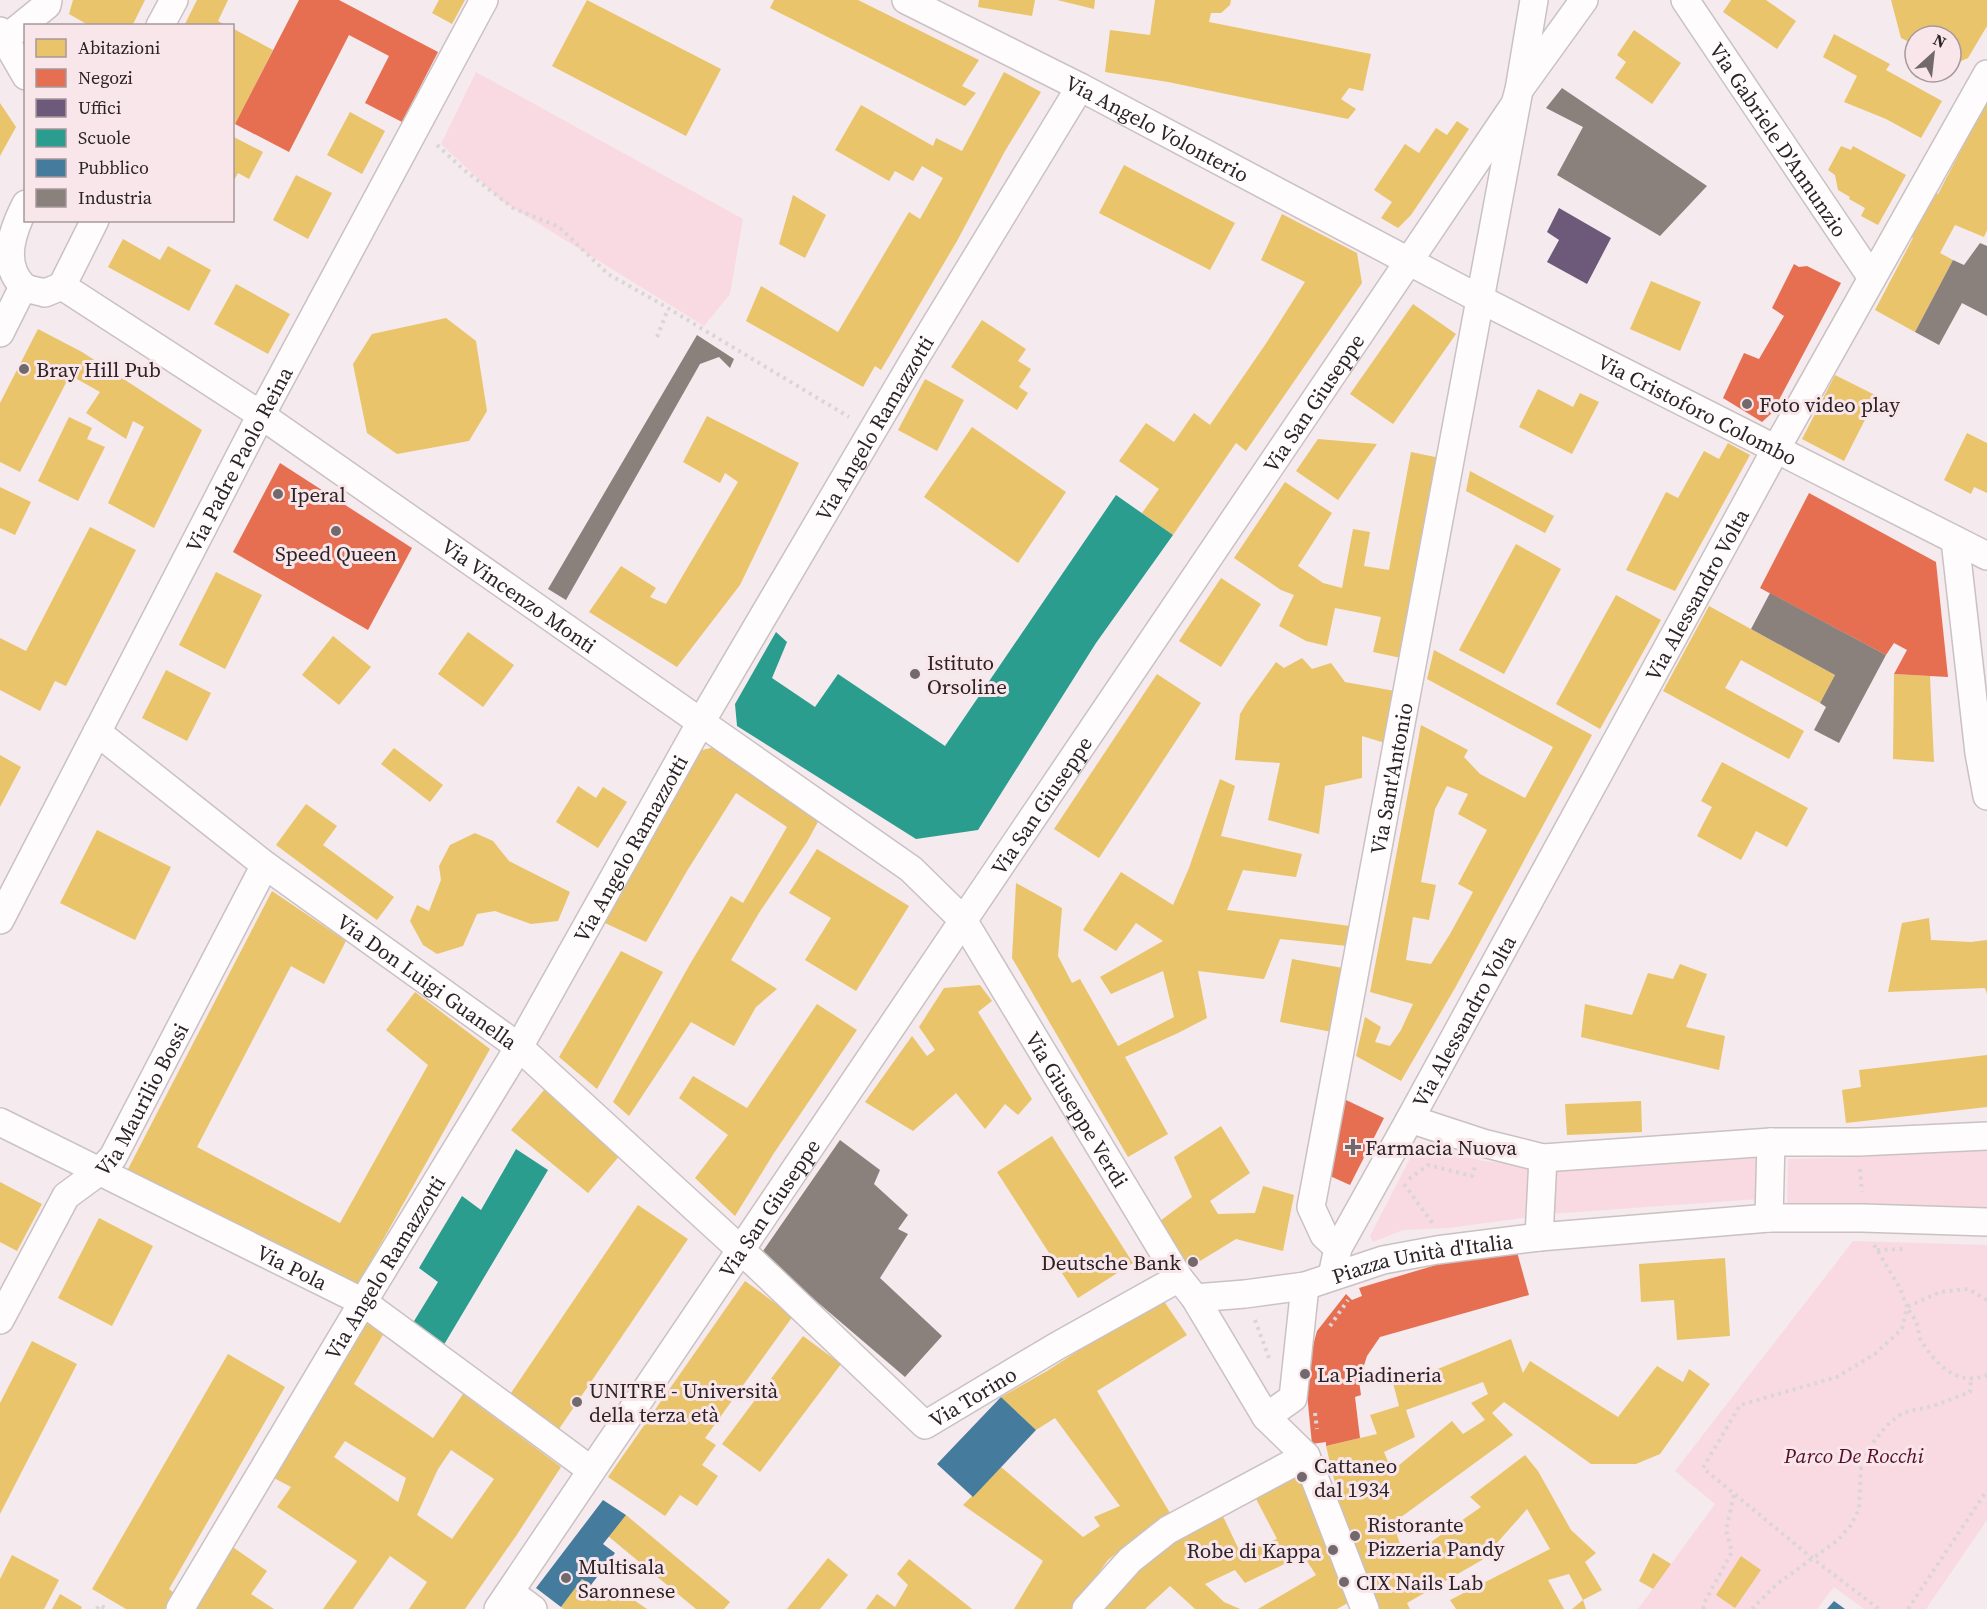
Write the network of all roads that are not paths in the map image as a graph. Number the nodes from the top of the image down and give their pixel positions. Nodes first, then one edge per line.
1 (48, 0) edge
2 (174, 0) edge
3 (484, 0) edge
4 (906, 0) edge
5 (1534, 0) edge
6 (1584, 0) edge
7 (1684, 0) edge
8 (952, 11) edge
9 (161, 24) edge
10 (3, 35) edge
11 (24, 72) edge
12 (1987, 74) edge
13 (1080, 87) junction
14 (1519, 90) junction
15 (24, 208) edge
16 (94, 222) edge
17 (4, 246) edge
18 (1407, 262) junction
19 (1872, 278) junction
20 (23, 286) junction
21 (62, 286) junction
22 (1480, 299) junction
23 (0, 333) edge
24 (261, 415) junction
25 (1776, 449) junction
26 (1955, 540) junction
27 (1987, 556) edge
28 (701, 722) junction
29 (97, 732) junction
30 (1987, 796) edge
31 (265, 865) junction
32 (0, 920) edge
33 (963, 920) junction
34 (519, 1047) junction
35 (1410, 1119) junction
36 (0, 1122) edge
37 (1987, 1136) edge
38 (1771, 1142) junction
39 (1543, 1158) junction
40 (100, 1171) junction
41 (1769, 1218) junction
42 (1987, 1222) edge
43 (1539, 1237) junction
44 (1338, 1248) junction
45 (742, 1251) junction
46 (1332, 1276) junction
47 (1305, 1286) junction
48 (1187, 1288) junction
49 (363, 1302) junction
50 (0, 1320) edge
51 (1266, 1417) junction
52 (1306, 1456) junction
53 (591, 1470) junction
54 (504, 1601) edge
55 (1362, 1608) edge
56 (180, 1609) edge
57 (533, 1609) edge
58 (1086, 1609) edge

1 - 10 street
2 - 9 street
3 - 24 street, Via Padre Paolo Reina
4 - 8 street, Via Angelo Volonterio
5 - 14 street
6 - 14 street, Via San Giuseppe
7 - 19 street, Via Gabriele D'Annunzio
8 - 13 street, Via Angelo Volonterio
10 - 11 street
12 - 19 street, Via Alessandro Volta
13 - 18 street, Via Angelo Volonterio
13 - 28 street, Via Angelo Ramazzotti
14 - 18 street, Via San Giuseppe
14 - 22 street, Via Sant'Antonio
15 - 17 street
16 - 21 street
17 - 20 street
18 - 22 street, Via Cristoforo Colombo
18 - 33 street, Via San Giuseppe
19 - 25 street, Via Alessandro Volta
20 - 21 street
20 - 23 street
21 - 24 street, Via Vincenzo Monti
22 - 25 street, Via Cristoforo Colombo
22 - 44 street, Via Sant'Antonio
24 - 28 street, Via Vincenzo Monti
24 - 29 street, Via Padre Paolo Reina
25 - 26 street, Via Cristoforo Colombo
25 - 35 street, Via Alessandro Volta
26 - 27 street, Via Cristoforo Colombo
26 - 30 street
28 - 33 street, Via Vincenzo Monti
28 - 34 street, Via Angelo Ramazzotti
29 - 31 street, Via Don Luigi Guanella
29 - 32 street, Via Padre Paolo Reina
31 - 34 street, Via Don Luigi Guanella
31 - 40 street, Via Maurilio Bossi
33 - 45 street, Via San Giuseppe
33 - 48 street, Via Giuseppe Verdi
34 - 45 street, Via Don Luigi Guanella
34 - 49 street, Via Angelo Ramazzotti
35 - 39 street
35 - 44 street, Piazza Unità d'Italia
36 - 40 street, Via Pola
37 - 38 street
38 - 39 street
38 - 41 street
39 - 43 street
40 - 49 street, Via Pola
40 - 50 street, Via Maurilio Bossi
41 - 42 street, Piazza Unità d'Italia
41 - 43 street, Piazza Unità d'Italia
43 - 46 street, Piazza Unità d'Italia
44 - 46 street, Piazza Unità d'Italia
45 - 48 street, Via Torino
45 - 53 street, Via San Giuseppe
46 - 47 street
47 - 48 street
47 - 51 street
48 - 51 street, Via Giuseppe Verdi
49 - 53 street, Via Pola
49 - 56 street, Via Angelo Ramazzotti
51 - 52 street, Via Giuseppe Verdi
52 - 55 street
52 - 58 street
53 - 54 street, Via San Giuseppe
54 - 57 street

